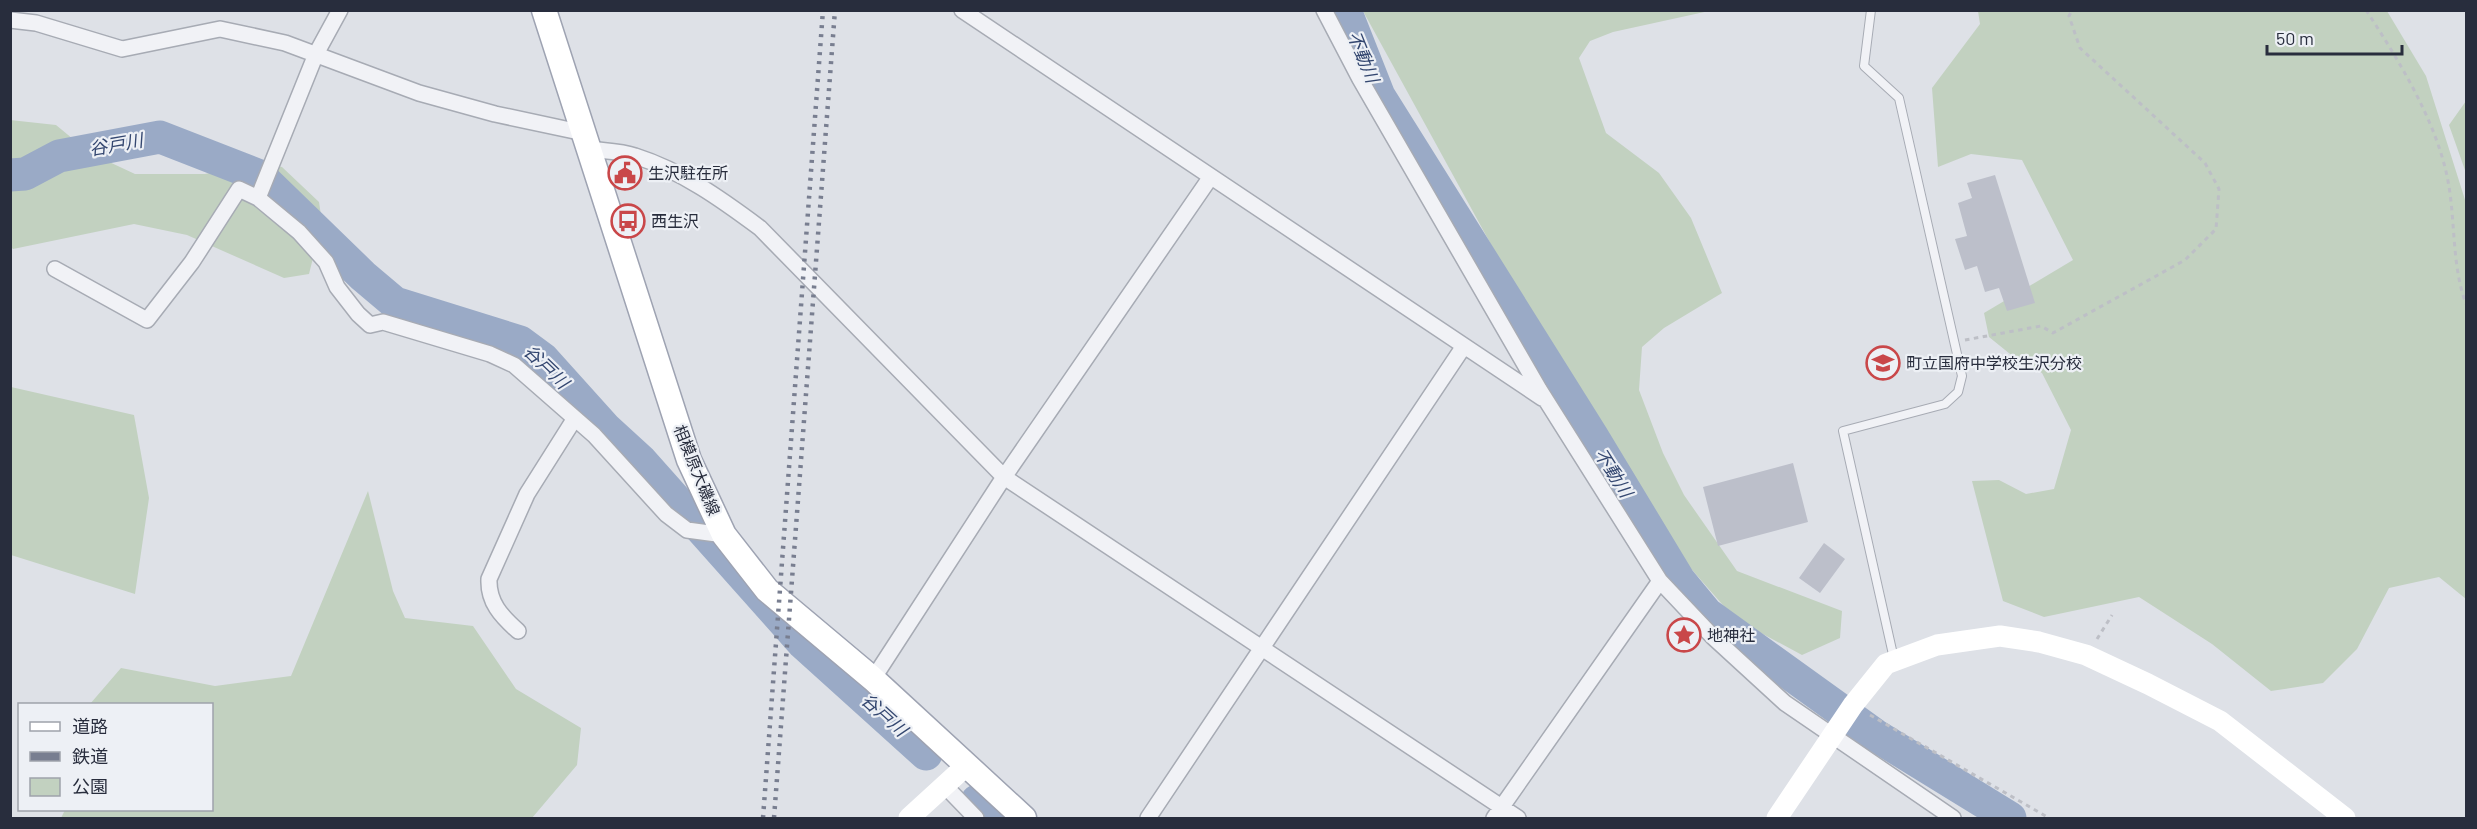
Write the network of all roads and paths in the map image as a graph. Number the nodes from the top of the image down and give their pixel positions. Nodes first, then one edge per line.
1 (340, 10) edge
2 (544, 10) edge
3 (962, 10) edge
4 (1324, 10) edge
5 (1871, 10) edge
6 (2072, 10) edge
7 (2366, 10) edge
8 (10, 20) edge
9 (316, 54) junction
10 (587, 141) junction
11 (1210, 178) junction
12 (259, 194) junction
13 (55, 269) dead end
14 (2466, 304) edge
15 (1954, 342) junction
16 (1464, 345) junction
17 (1549, 403) junction
18 (574, 417) junction
19 (1004, 477) junction
20 (718, 534) junction
21 (1660, 581) junction
22 (2112, 615) dead end
23 (518, 631) dead end
24 (1263, 649) junction
25 (2086, 655) junction
26 (1894, 661) junction
27 (873, 679) junction
28 (1853, 705) junction
29 (1832, 736) junction
30 (967, 765) junction
31 (945, 786) junction
32 (1498, 813) edge
33 (909, 819) edge
34 (976, 819) edge
35 (1024, 819) edge
36 (1148, 819) edge
37 (1518, 819) edge
38 (1777, 819) edge
39 (1953, 819) edge
40 (2049, 819) edge
41 (2345, 819) edge

1 - 9 street
2 - 10 main road, 相模原大磯線
3 - 11 street
4 - 17 street
5 - 15 lane
6 - 15 path
7 - 14 path
8 - 9 street
9 - 10 street
9 - 12 street
10 - 19 street
10 - 20 main road, 相模原大磯線
11 - 16 street
11 - 19 street
12 - 13 street
12 - 18 street
15 - 26 lane
16 - 17 street
16 - 24 street
17 - 21 street
18 - 20 street
18 - 23 street
19 - 24 street
19 - 27 street
20 - 27 main road, 相模原大磯線
21 - 29 street
21 - 32 street
22 - 25 path
24 - 32 street
24 - 36 street
25 - 26 street
25 - 41 street
26 - 28 street
27 - 30 main road, 相模原大磯線
28 - 29 street
28 - 40 path
29 - 38 street
29 - 39 street
30 - 31 street
30 - 35 main road, 相模原大磯線
31 - 33 street
31 - 34 street
32 - 37 street

